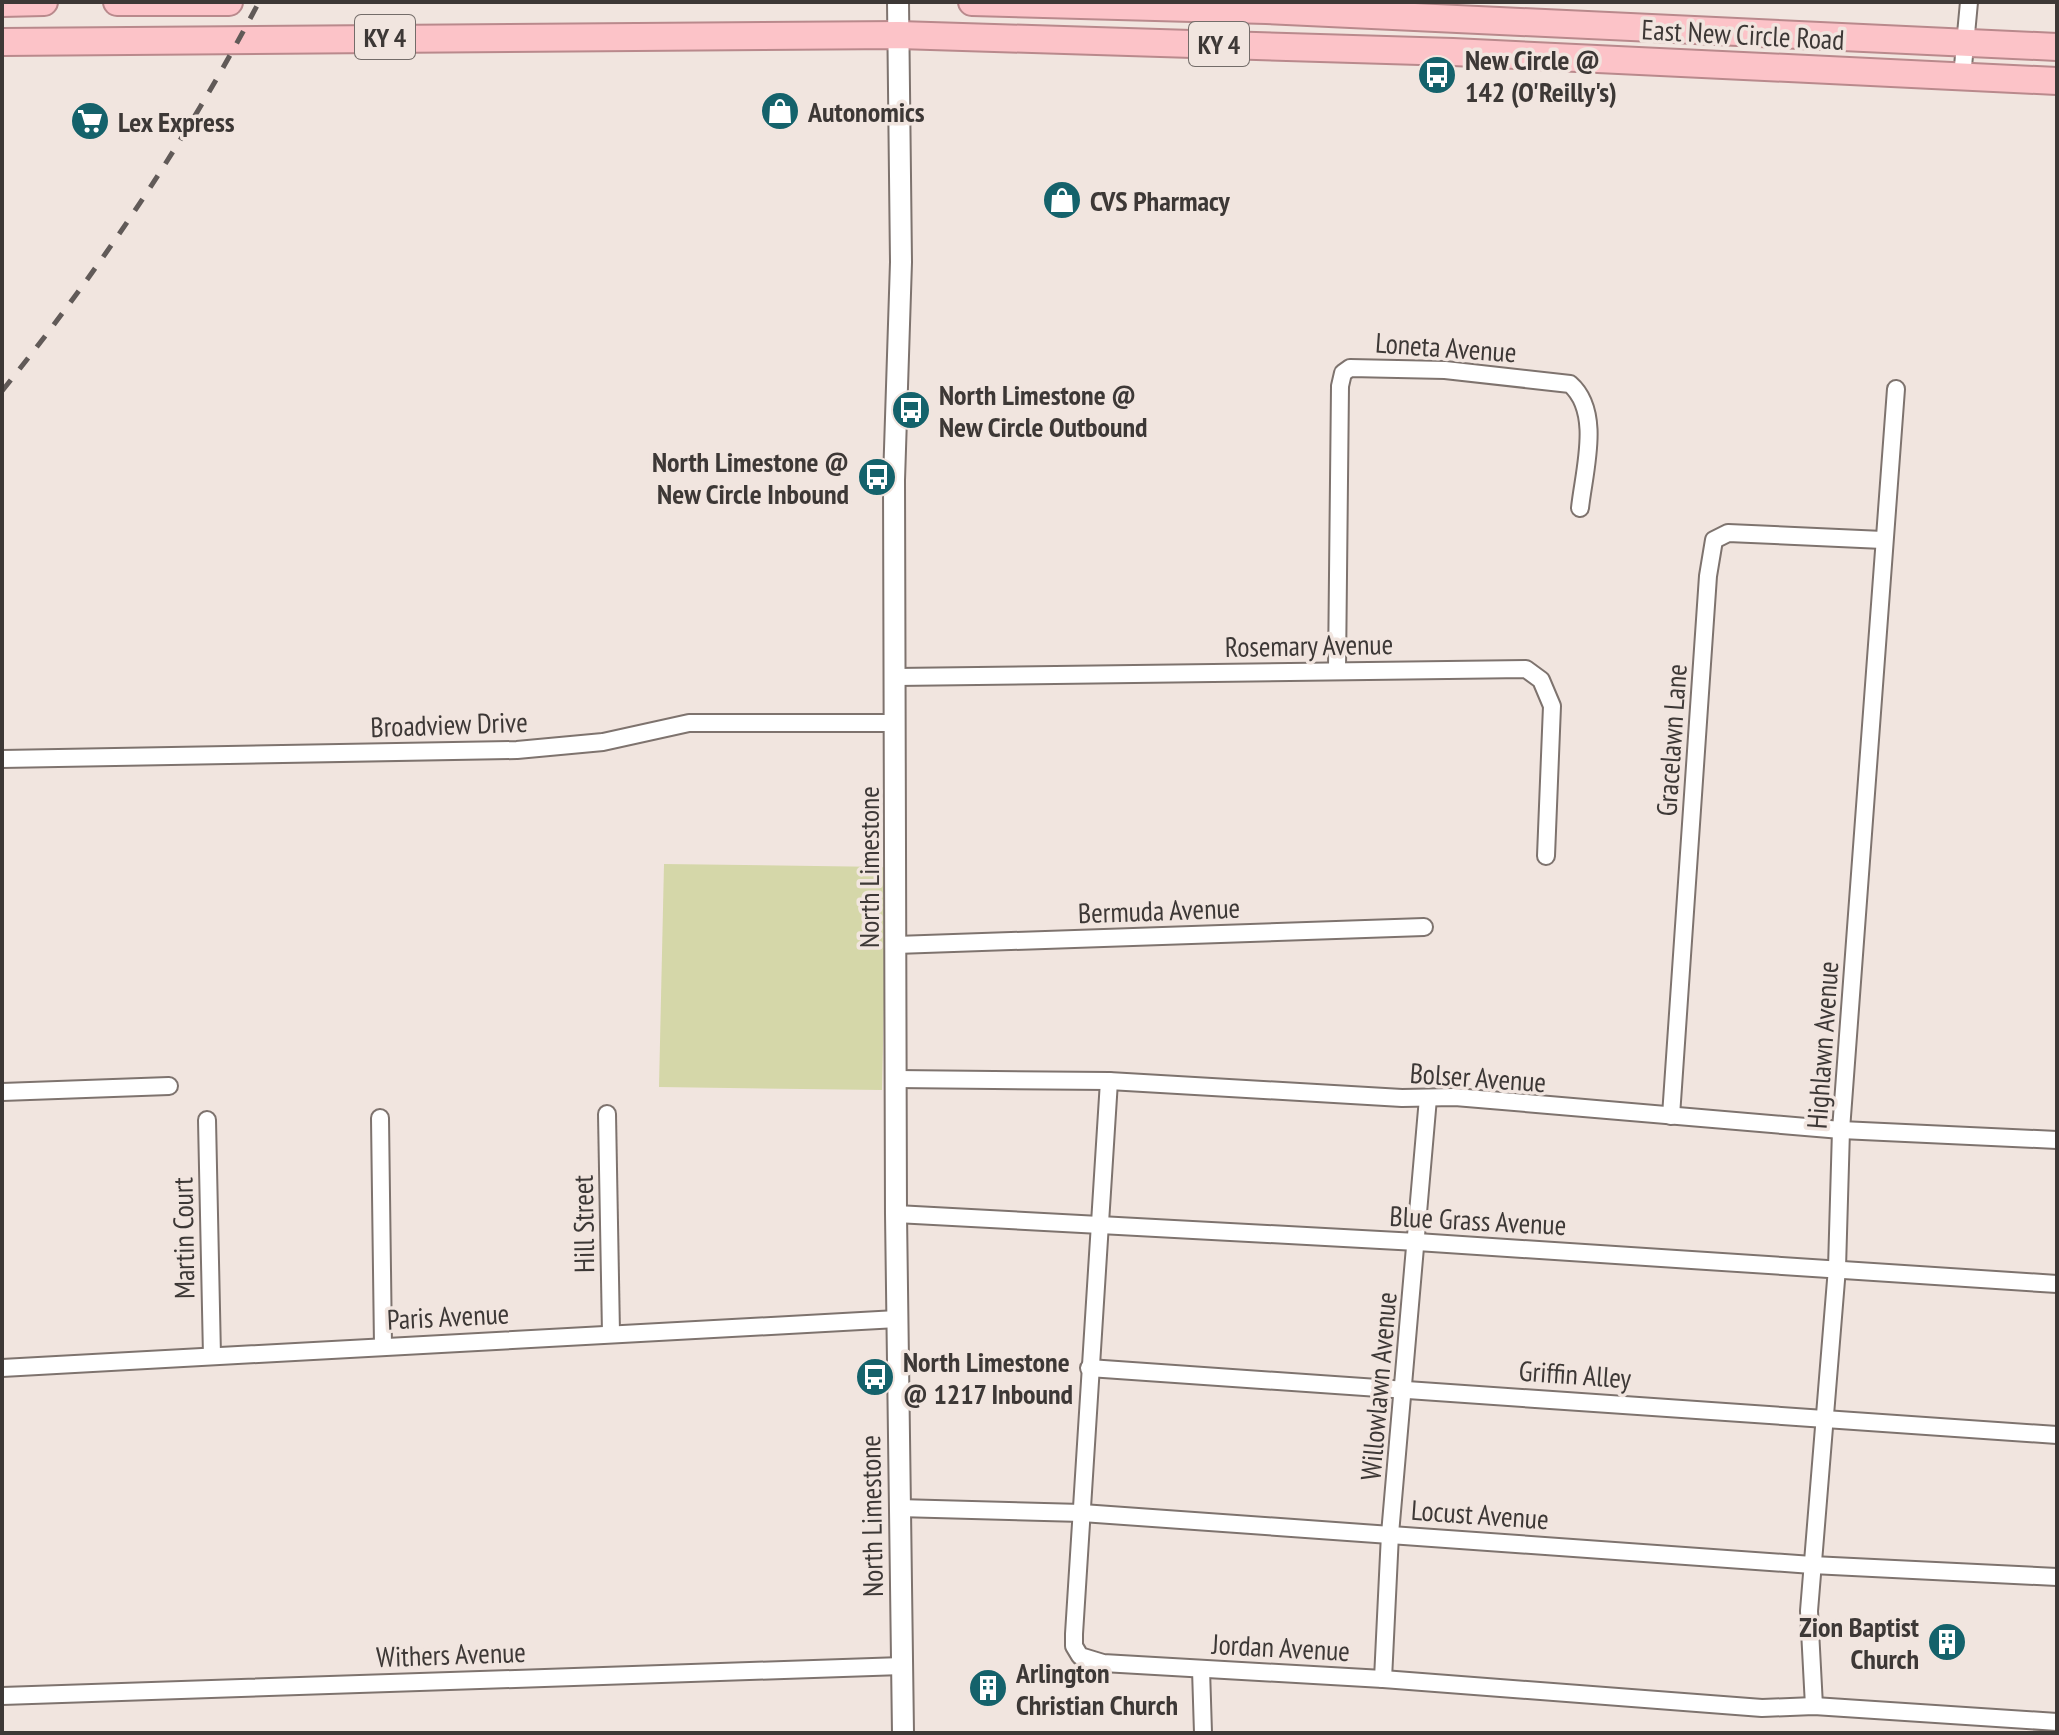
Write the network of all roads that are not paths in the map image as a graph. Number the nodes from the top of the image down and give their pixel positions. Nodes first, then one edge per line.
1 (44, 2) edge
2 (117, 2) edge
3 (229, 2) edge
4 (898, 2) edge
5 (972, 2) edge
6 (1969, 2) edge
7 (2, 3) edge
8 (1121, 4) edge
9 (899, 35) junction
10 (2, 42) edge
11 (1966, 43) junction
12 (2057, 47) edge
13 (1962, 77) junction
14 (2057, 81) edge
15 (1896, 389) dead end
16 (1580, 508) dead end
17 (1883, 540) junction
18 (1337, 670) junction
19 (896, 677) junction
20 (896, 723) junction
21 (2, 759) edge
22 (1546, 856) dead end
23 (1424, 927) dead end
24 (896, 945) junction
25 (896, 1079) junction
26 (1109, 1081) junction
27 (169, 1086) dead end
28 (2, 1092) edge
29 (1428, 1098) junction
30 (607, 1114) dead end
31 (1671, 1116) junction
32 (380, 1118) dead end
33 (207, 1120) dead end
34 (1841, 1130) junction
35 (2057, 1140) edge
36 (896, 1214) junction
37 (1102, 1226) junction
38 (1417, 1242) junction
39 (1837, 1268) junction
40 (2057, 1284) edge
41 (897, 1319) junction
42 (611, 1333) junction
43 (383, 1346) junction
44 (212, 1356) junction
45 (2, 1368) edge
46 (1089, 1368) junction
47 (1405, 1388) junction
48 (1826, 1416) junction
49 (2057, 1435) edge
50 (898, 1508) junction
51 (1082, 1513) junction
52 (1390, 1534) junction
53 (1812, 1565) junction
54 (2057, 1577) edge
55 (902, 1666) junction
56 (1201, 1669) junction
57 (1383, 1679) junction
58 (2, 1696) edge
59 (1814, 1706) junction
60 (2057, 1722) edge
61 (903, 1733) edge
62 (1203, 1733) edge

1 - 7 highway
2 - 3 highway
4 - 9 street, North Limestone
5 - 8 highway, East New Circle Road / KY 4
6 - 11 street
8 - 11 highway, East New Circle Road / KY 4
9 - 10 highway, KY 4
9 - 13 highway, East New Circle Road / KY 4
9 - 19 street, North Limestone
11 - 12 highway, East New Circle Road / KY 4
11 - 13 street
13 - 14 highway, East New Circle Road / KY 4
15 - 17 street, Highlawn Avenue
16 - 18 street, Loneta Avenue
17 - 31 street, Gracelawn Lane
17 - 34 street, Highlawn Avenue
18 - 19 street, Rosemary Avenue
18 - 22 street, Rosemary Avenue
19 - 20 street, North Limestone
20 - 21 street, Broadview Drive
20 - 24 street, North Limestone
23 - 24 street, Bermuda Avenue
24 - 25 street, North Limestone
25 - 26 street, Bolser Avenue
25 - 36 street, North Limestone
26 - 29 street, Bolser Avenue
26 - 37 street, Jordan Avenue
27 - 28 street
29 - 31 street, Bolser Avenue
29 - 38 street, Willowlawn Avenue
30 - 42 street, Hill Street
31 - 34 street, Bolser Avenue
32 - 43 street
33 - 44 street, Martin Court
34 - 35 street, Bolser Avenue
34 - 39 street, Highlawn Avenue
36 - 37 street, Blue Grass Avenue
36 - 41 street, North Limestone
37 - 38 street, Blue Grass Avenue
37 - 46 street, Jordan Avenue
38 - 39 street, Blue Grass Avenue
38 - 47 street, Willowlawn Avenue
39 - 40 street, Blue Grass Avenue
39 - 48 street, Highlawn Avenue
41 - 42 street, Paris Avenue
41 - 50 street, North Limestone
42 - 43 street, Paris Avenue
43 - 44 street, Paris Avenue
44 - 45 street, Paris Avenue
46 - 47 street, Griffin Alley
46 - 51 street, Jordan Avenue
47 - 48 street, Griffin Alley
47 - 52 street, Willowlawn Avenue
48 - 49 street, Griffin Alley
48 - 53 street, Highlawn Avenue
50 - 51 street, Locust Avenue
50 - 55 street, North Limestone
51 - 52 street, Locust Avenue
51 - 56 street, Jordan Avenue
52 - 53 street, Locust Avenue
52 - 57 street, Willowlawn Avenue
53 - 54 street, Locust Avenue
53 - 59 street, Highlawn Avenue
55 - 58 street, Withers Avenue
55 - 61 street, North Limestone
56 - 57 street, Jordan Avenue
56 - 62 street
57 - 59 street, Jordan Avenue
59 - 60 street, Jordan Avenue

